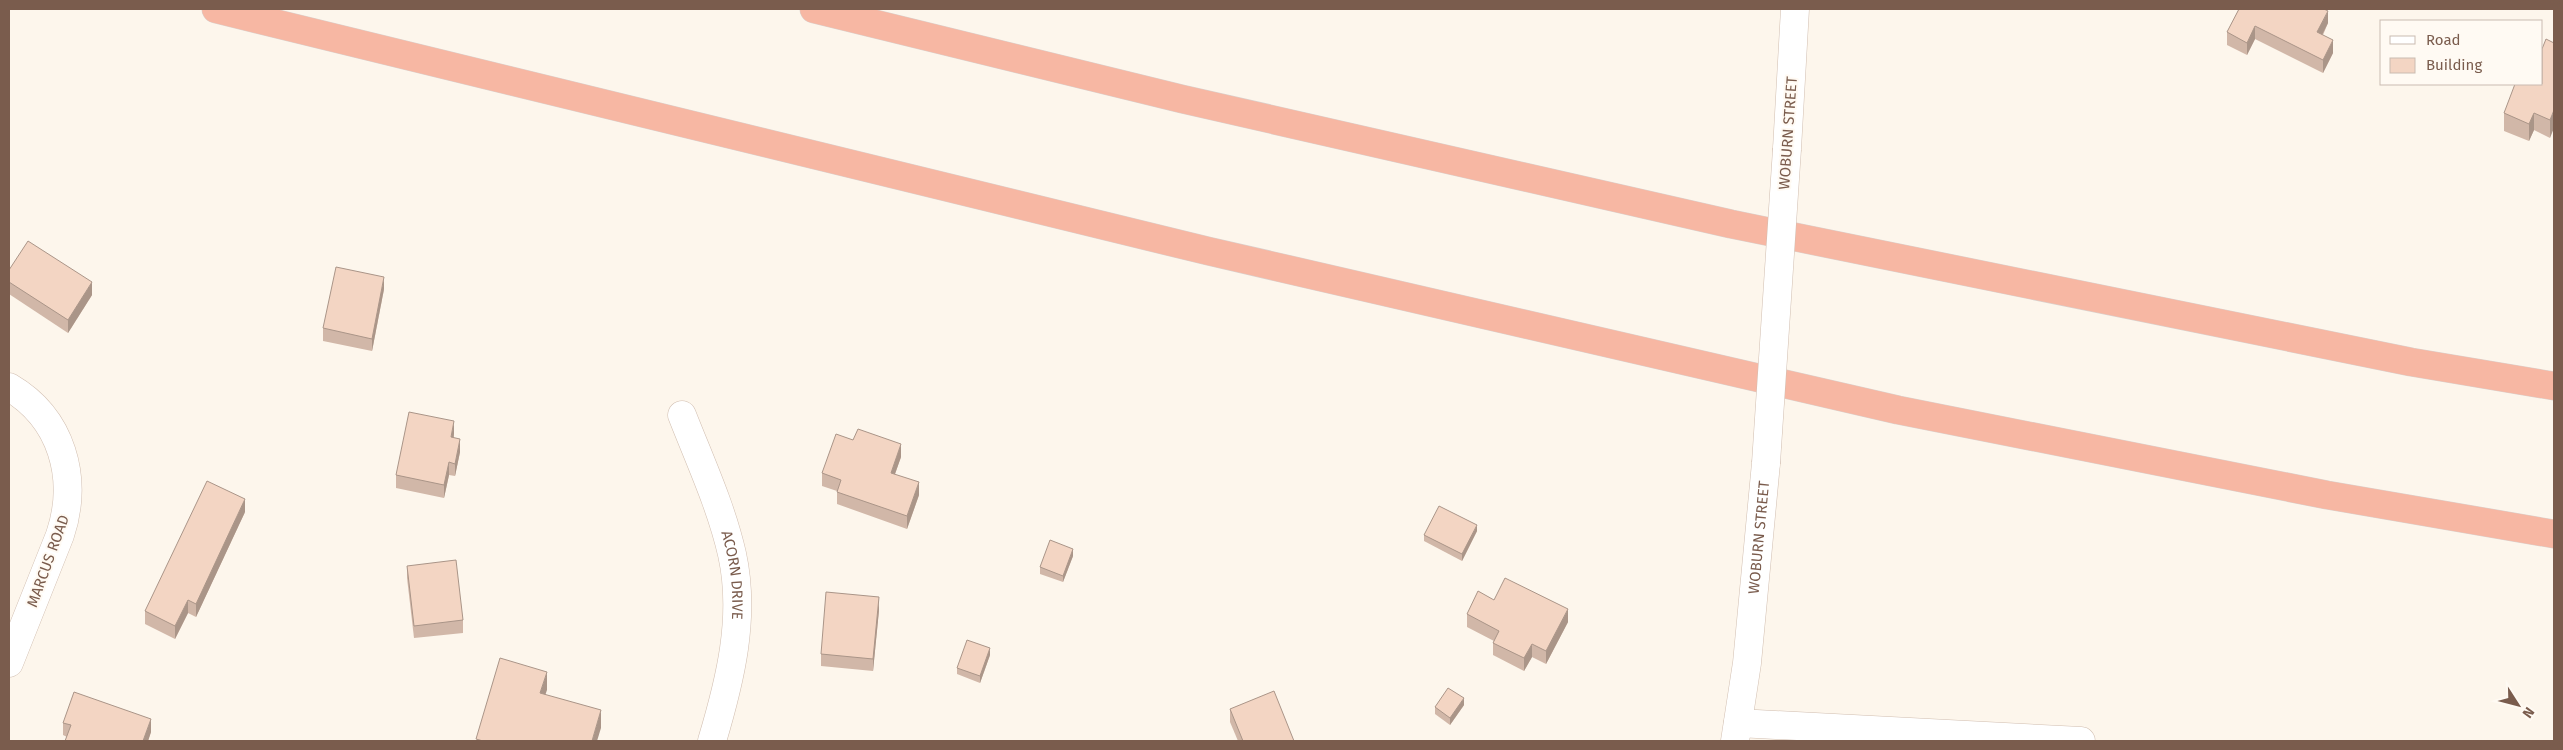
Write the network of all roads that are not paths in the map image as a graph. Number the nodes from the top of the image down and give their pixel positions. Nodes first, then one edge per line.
1 (216, 9) edge
2 (814, 9) edge
3 (1795, 9) edge
4 (2554, 386) edge
5 (9, 387) edge
6 (682, 415) dead end
7 (2554, 534) edge
8 (9, 663) edge
9 (1736, 732) edge
10 (712, 741) edge
11 (2081, 741) edge

1 - 7 highway
2 - 4 highway
3 - 9 street, WOBURN STREET, bridge
5 - 8 street, MARCUS ROAD
6 - 10 street, ACORN DRIVE
9 - 11 street, WOBURN STREET

